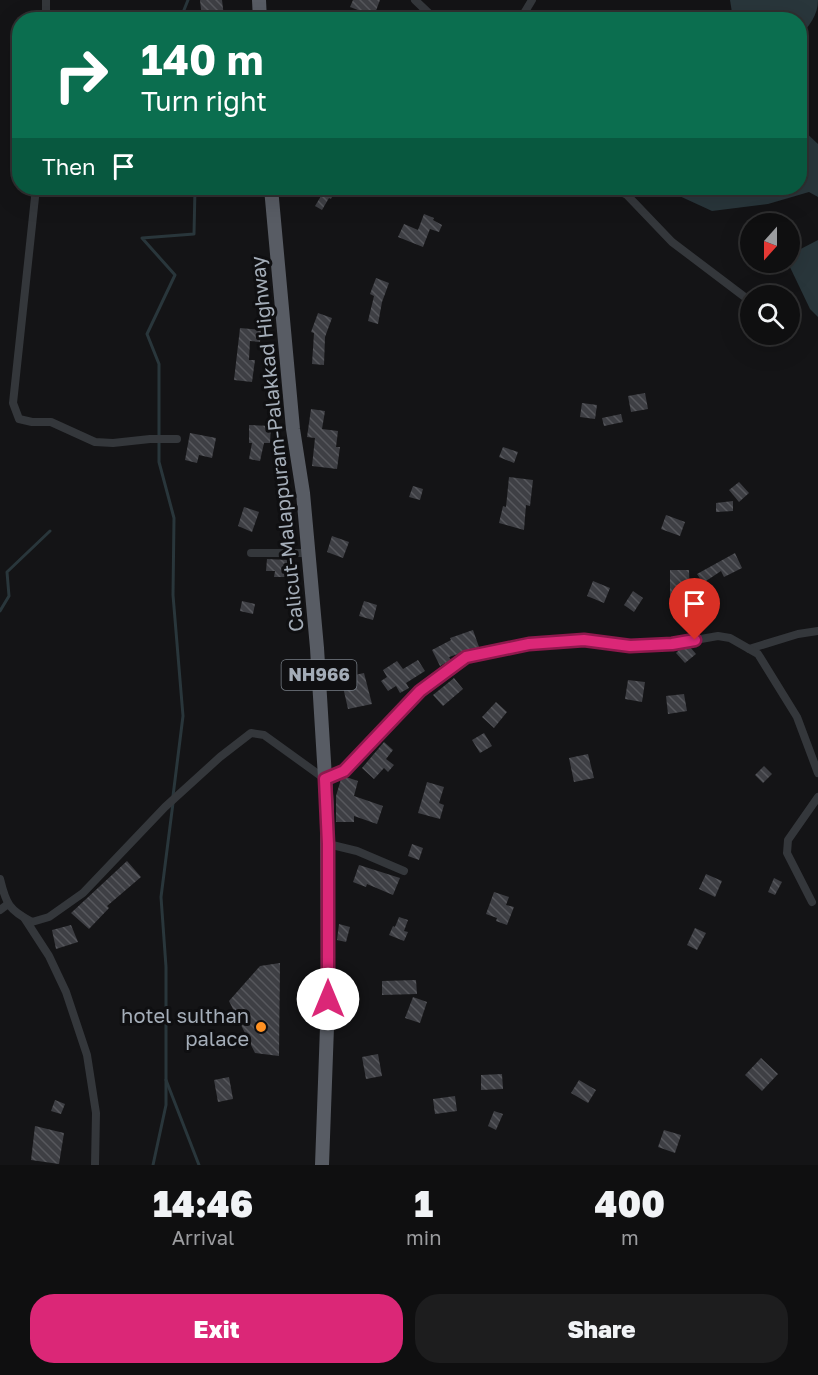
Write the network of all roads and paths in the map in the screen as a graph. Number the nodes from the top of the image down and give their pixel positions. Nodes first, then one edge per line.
1 (415, 0) edge
2 (428, 12) edge
3 (35, 195) edge
4 (272, 195) edge
5 (627, 195) edge
6 (740, 293) edge
7 (177, 439) dead end
8 (251, 553) dead end
9 (309, 553) junction
10 (818, 632) edge
11 (749, 649) junction
12 (818, 772) edge
13 (325, 779) junction
14 (818, 797) edge
15 (328, 844) junction
16 (404, 871) dead end
17 (0, 879) edge
18 (812, 902) dead end
19 (8, 904) junction
20 (0, 910) edge
21 (25, 918) junction
22 (95, 1165) edge
23 (322, 1165) edge

1 - 2 street
3 - 7 street
4 - 9 highway, Calicut-Malappuram-Palakkad Highway / NH966
5 - 6 street
8 - 9 street
9 - 13 highway, Calicut-Malappuram-Palakkad Highway / NH966
10 - 11 street
11 - 12 street
11 - 13 street
13 - 15 highway, Calicut-Malappuram-Palakkad Highway / NH966
13 - 21 street
14 - 18 street
15 - 16 street
15 - 23 highway, Calicut-Malappuram-Palakkad Highway / NH966
17 - 19 street
19 - 20 street
19 - 21 street
21 - 22 street

